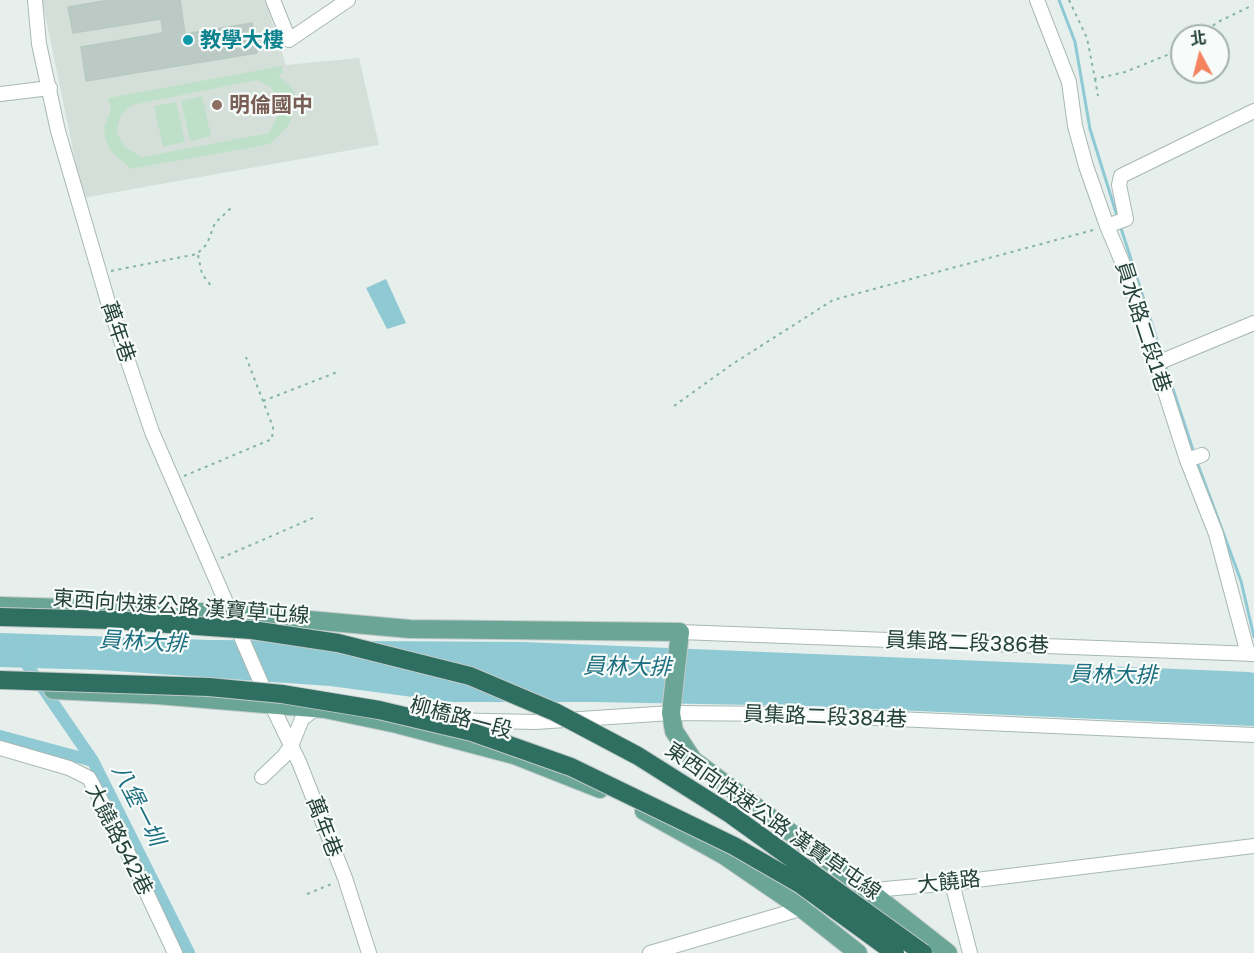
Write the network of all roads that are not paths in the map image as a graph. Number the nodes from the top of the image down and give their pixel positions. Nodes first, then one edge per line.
1 (35, 0) edge
2 (273, 0) edge
3 (348, 0) edge
4 (1036, 0) edge
5 (50, 88) junction
6 (0, 94) edge
7 (1254, 111) edge
8 (1107, 226) junction
9 (1254, 323) edge
10 (1155, 364) junction
11 (1187, 412) dead end
12 (1173, 416) junction
13 (1203, 455) dead end
14 (1187, 460) junction
15 (0, 606) edge
16 (231, 613) junction
17 (0, 617) edge
18 (680, 632) junction
19 (1251, 654) edge
20 (0, 680) edge
21 (0, 688) edge
22 (271, 704) junction
23 (315, 708) junction
24 (671, 713) junction
25 (397, 724) junction
26 (1254, 735) edge
27 (291, 746) junction
28 (0, 748) edge
29 (262, 777) dead end
30 (1254, 846) edge
31 (952, 883) junction
32 (868, 890) junction
33 (801, 908) junction
34 (175, 953) edge
35 (369, 953) edge
36 (651, 953) edge
37 (858, 953) edge
38 (895, 953) edge
39 (923, 953) edge
40 (948, 953) edge
41 (970, 953) edge

1 - 5 street, 萬年巷
2 - 3 street
4 - 8 street, 員水路二段1巷
5 - 6 street
5 - 16 street, 萬年巷
7 - 8 street
8 - 10 street, 員水路二段1巷
9 - 10 street
10 - 12 street, 員水路二段1巷
11 - 12 street
12 - 14 street, 員水路二段1巷
13 - 14 street
14 - 19 street, 員水路二段1巷
15 - 16 main road
16 - 18 main road
16 - 22 street, 萬年巷
17 - 39 highway, 東西向快速公路 漢寶草屯線, bridge
18 - 19 street, 員集路二段386巷
18 - 24 main road
20 - 38 highway, 東西向快速公路 漢寶草屯線, bridge
21 - 22 main road, 柳橋路一段
22 - 23 main road, 柳橋路一段
22 - 27 street, 萬年巷
23 - 25 main road, 柳橋路一段
23 - 27 street
24 - 25 street, 員集路二段384巷
24 - 26 street, 員集路二段384巷
24 - 32 main road
25 - 33 main road, 柳橋路一段
27 - 29 street
27 - 35 street, 萬年巷
28 - 34 street, 大饒路542巷
30 - 31 street, 大饒路
31 - 32 street, 大饒路
31 - 41 street
32 - 33 street, 大饒路
32 - 40 main road
33 - 36 street, 大饒路
33 - 37 main road, 柳橋路一段

